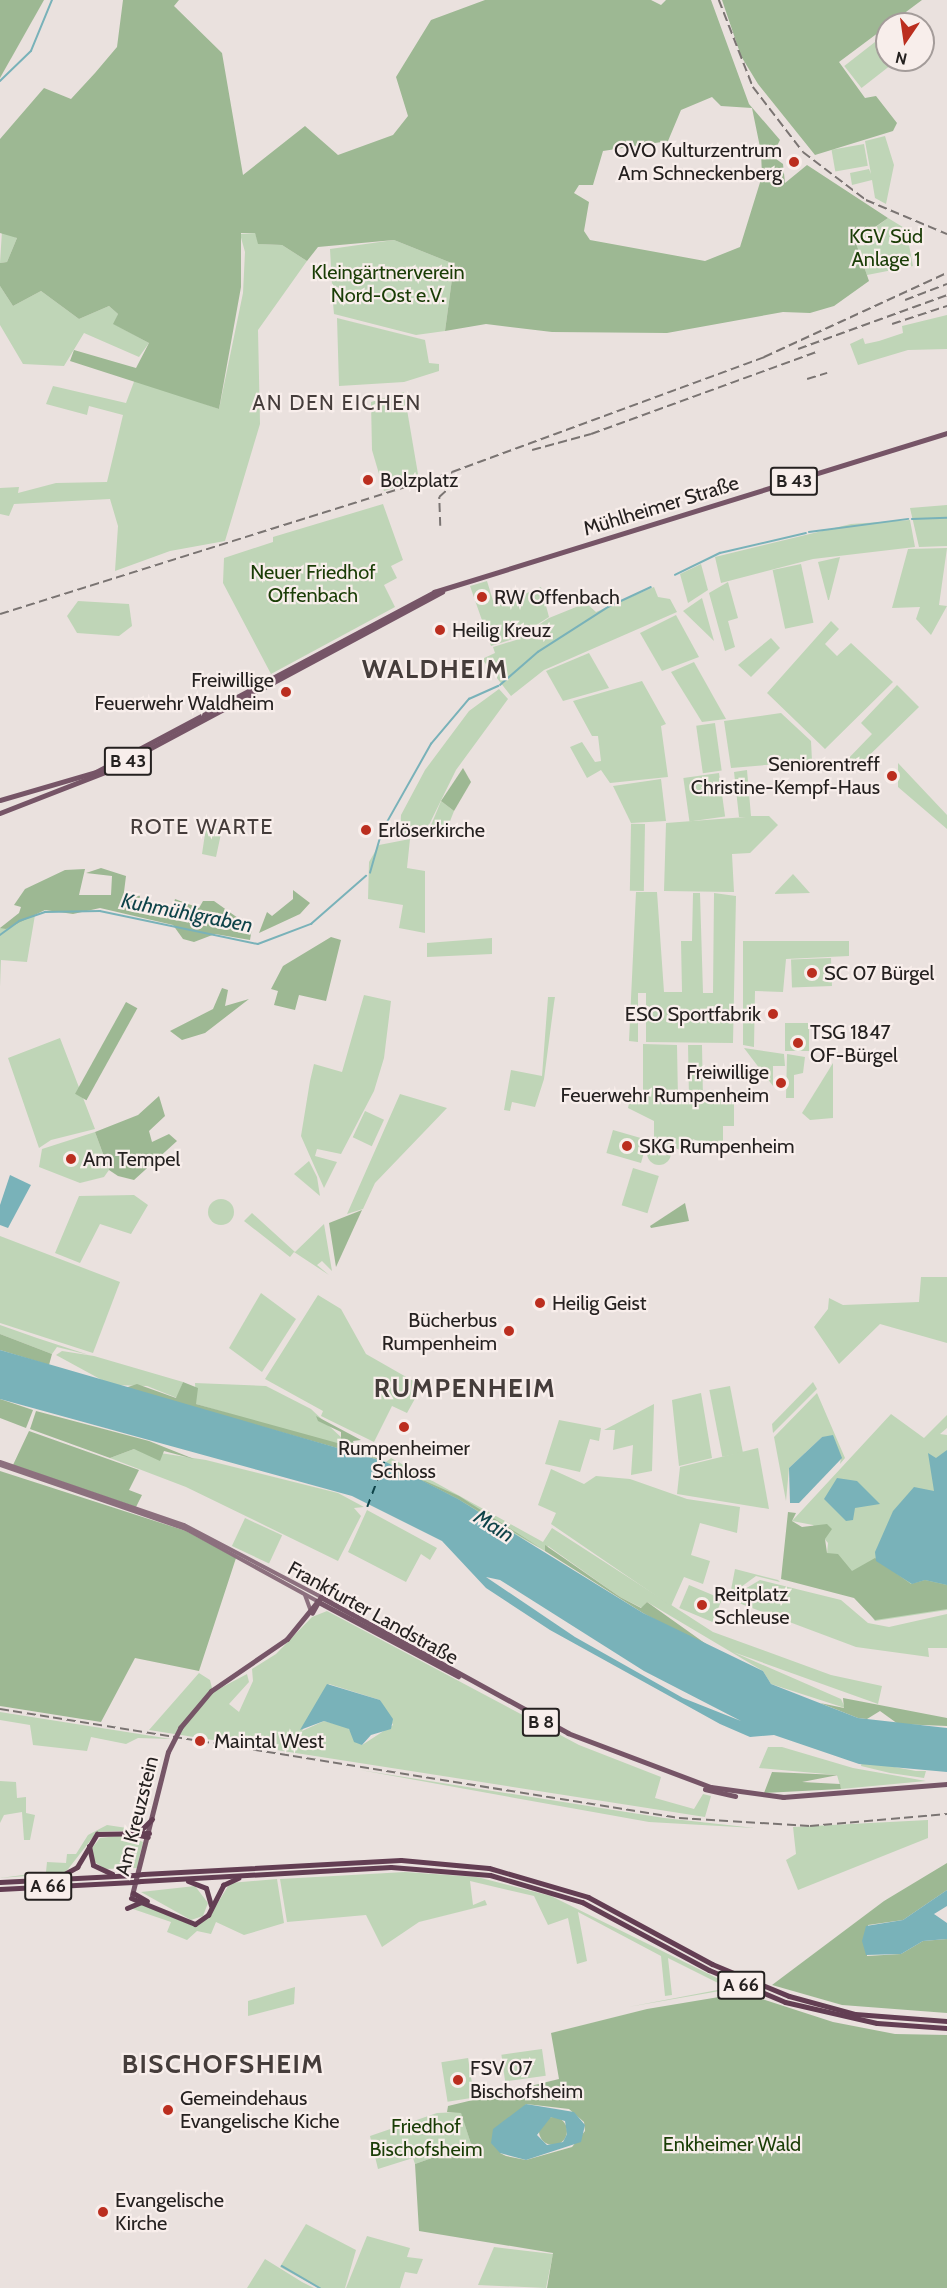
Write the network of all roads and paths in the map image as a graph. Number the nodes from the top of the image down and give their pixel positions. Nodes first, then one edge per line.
1 (947, 433) edge
2 (453, 586) junction
3 (273, 681) junction
4 (0, 794) edge
5 (10, 796) junction
6 (0, 800) edge
7 (17, 806) junction
8 (2, 811) edge
9 (0, 1464) edge
10 (305, 1594) junction
11 (319, 1600) junction
12 (330, 1608) junction
13 (311, 1611) junction
14 (947, 1786) edge
15 (729, 1793) junction
16 (152, 1819) junction
17 (140, 1831) junction
18 (148, 1835) junction
19 (278, 1870) junction
20 (249, 1875) junction
21 (122, 1876) junction
22 (180, 1879) junction
23 (49, 1880) junction
24 (0, 1882) edge
25 (0, 1889) edge
26 (132, 1895) junction
27 (143, 1903) junction
28 (127, 1908) dead end
29 (947, 2021) edge
30 (947, 2028) edge

1 - 2 main road, Mühlheimer Straße / B 43
2 - 3 main road, Mühlheimer Straße / B 43
2 - 3 main road, Mühlheimer Straße / B 43
3 - 5 main road, B 43
3 - 7 main road, B 43
4 - 5 main road
5 - 6 main road
5 - 7 main road
7 - 8 main road, B 43
9 - 10 main road, Frankfurter Landstraße
9 - 11 main road, Frankfurter Landstraße
10 - 11 main road, Frankfurter Landstraße
10 - 13 main road
11 - 12 main road, Frankfurter Landstraße
11 - 13 main road, Am Kreuzstein
11 - 15 main road, Frankfurter Landstraße / B 8
12 - 13 main road
12 - 15 main road, Frankfurter Landstraße / B 8
13 - 16 main road, Am Kreuzstein, bridge
14 - 15 main road, B 8
16 - 17 highway
16 - 18 main road, Am Kreuzstein
17 - 18 highway
17 - 23 highway
18 - 21 highway
18 - 26 main road, Am Kreuzstein
19 - 20 highway, A 66
19 - 21 highway, A 66, bridge
19 - 29 highway, A 66
19 - 30 highway, A 66
20 - 22 highway, A 66
20 - 27 highway
21 - 23 highway, A 66
22 - 25 highway, A 66, bridge
22 - 26 highway
23 - 24 highway, A 66
26 - 27 highway
27 - 28 highway

